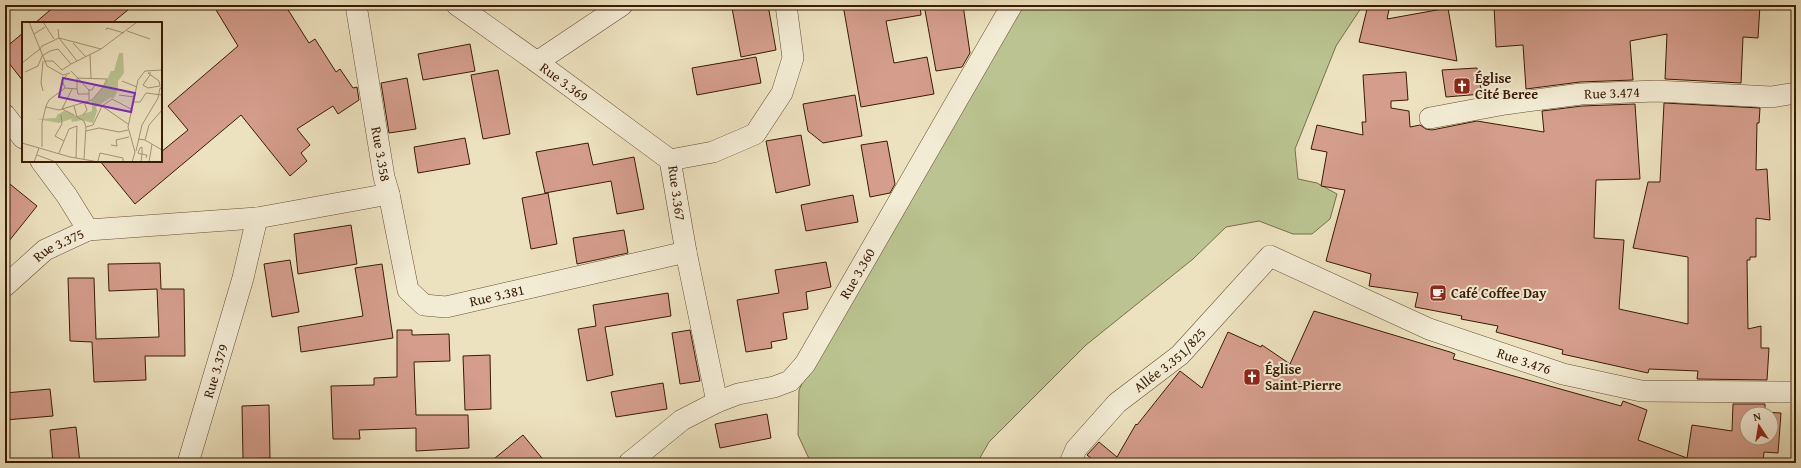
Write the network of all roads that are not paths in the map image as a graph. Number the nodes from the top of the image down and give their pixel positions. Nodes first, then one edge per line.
1 (356, 5) edge
2 (457, 5) edge
3 (622, 5) edge
4 (786, 5) edge
5 (1006, 7) edge
6 (537, 62) junction
7 (1796, 93) edge
8 (5, 115) edge
9 (1430, 118) dead end
10 (22, 137) edge
11 (670, 160) junction
12 (42, 162) edge
13 (389, 194) junction
14 (257, 218) junction
15 (88, 230) junction
16 (686, 252) junction
17 (1270, 256) joint
18 (5, 286) edge
19 (1796, 392) edge
20 (718, 402) junction
21 (188, 463) edge
22 (629, 463) edge
23 (1070, 463) edge

1 - 13 street, Rue 3.358
2 - 6 street, Rue 3.369
3 - 6 street
4 - 11 street, Rue 3.367
5 - 20 street, Rue 3.360
6 - 11 street, Rue 3.369
7 - 9 street, Rue 3.474
8 - 10 street
11 - 16 street, Rue 3.367
12 - 15 street, Rue 3.375
13 - 14 street, Rue 3.358
13 - 16 street, Rue 3.381
14 - 15 street, Rue 3.358
14 - 21 street, Rue 3.379
15 - 18 street, Rue 3.375
16 - 20 street, Rue 3.367
17 - 19 street, Rue 3.476
17 - 23 street, Allée 3.351/825
20 - 22 street, Rue 3.360

